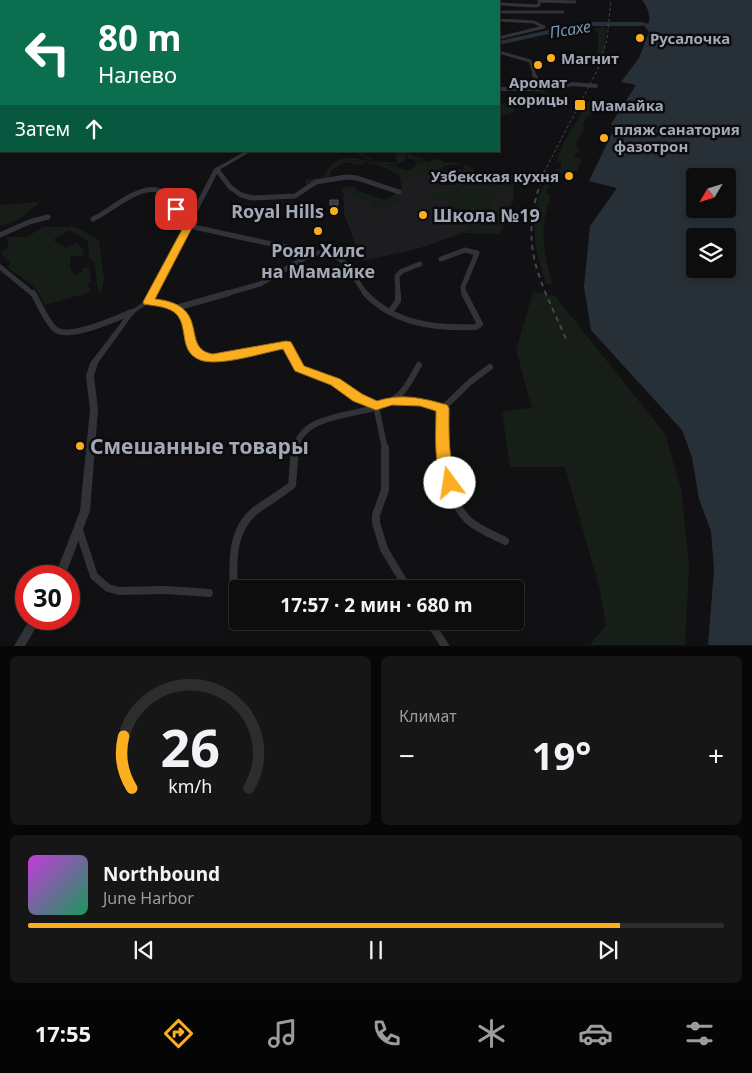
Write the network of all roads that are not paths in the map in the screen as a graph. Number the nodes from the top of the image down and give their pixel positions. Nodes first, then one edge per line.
1 (575, 2) dead end
2 (500, 4) edge
3 (500, 12) edge
4 (563, 12) dead end
5 (500, 20) edge
6 (500, 38) edge
7 (500, 52) edge
8 (572, 84) junction
9 (596, 86) dead end
10 (500, 89) edge
11 (248, 152) edge
12 (217, 169) junction
13 (398, 192) dead end
14 (48, 217) dead end
15 (93, 219) dead end
16 (190, 224) junction
17 (0, 234) edge
18 (312, 252) junction
19 (442, 259) dead end
20 (420, 264) dead end
21 (0, 267) edge
22 (148, 302) junction
23 (176, 308) junction
24 (132, 312) junction
25 (390, 312) junction
26 (419, 365) dead end
27 (490, 367) dead end
28 (392, 401) junction
29 (376, 406) junction
30 (443, 408) junction
31 (80, 530) junction
32 (505, 541) dead end
33 (65, 565) edge
34 (234, 580) edge
35 (403, 580) edge
36 (209, 593) dead end
37 (29, 630) edge
38 (434, 630) edge
39 (19, 646) edge
40 (444, 646) edge

1 - 2 street
3 - 4 street
5 - 6 street
7 - 8 street
8 - 9 street
8 - 10 street
11 - 12 street
12 - 13 street
12 - 16 street
14 - 17 street
15 - 16 street
16 - 18 street
16 - 22 street
18 - 23 street
18 - 25 street
19 - 25 street
20 - 25 street
21 - 24 street
22 - 23 street
22 - 24 street
23 - 29 street
24 - 31 street
26 - 28 street
27 - 30 street
28 - 29 street
28 - 30 street
29 - 34 street
29 - 35 street
30 - 32 street
31 - 33 street
31 - 36 street
37 - 39 street
38 - 40 street

